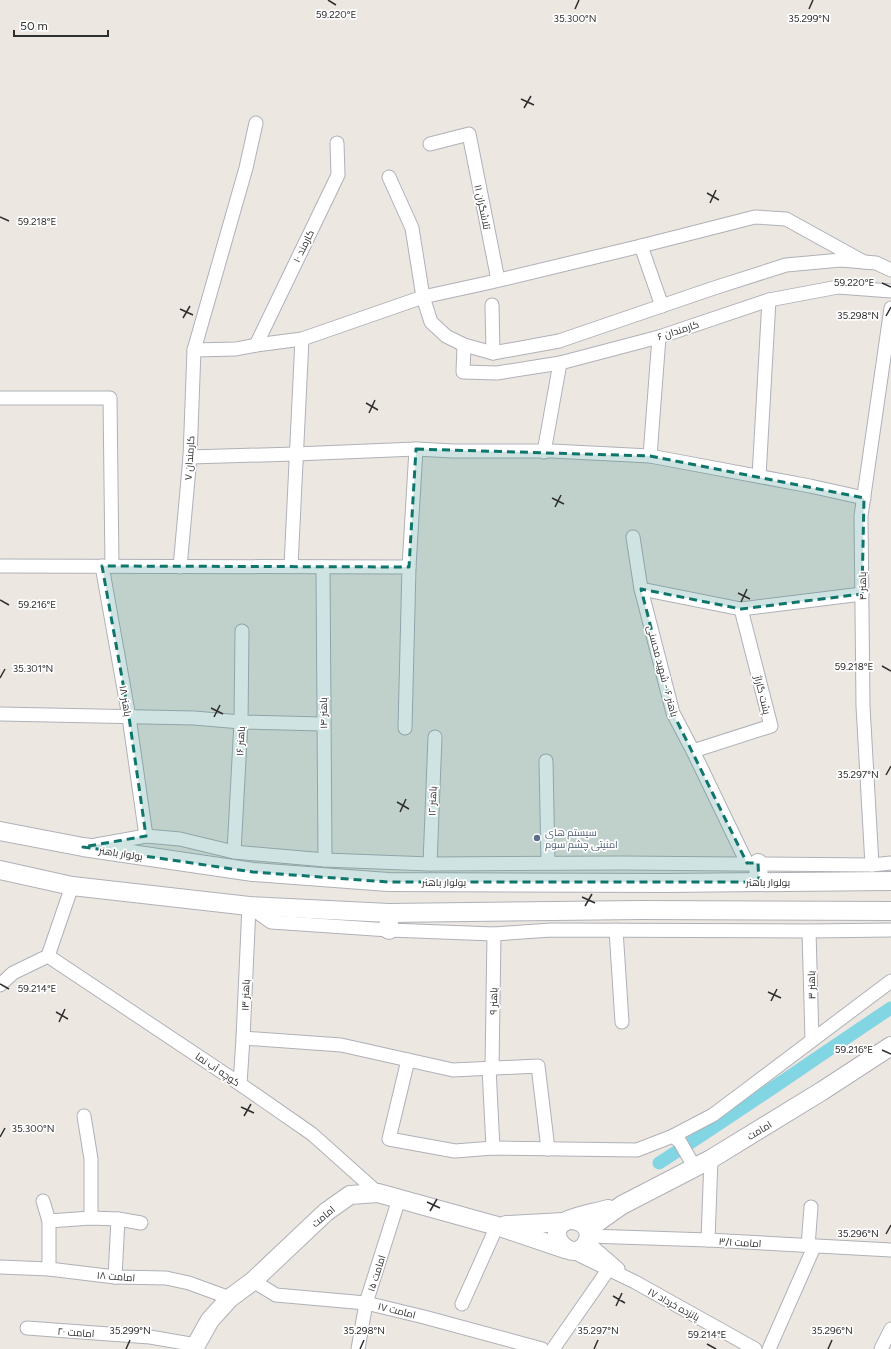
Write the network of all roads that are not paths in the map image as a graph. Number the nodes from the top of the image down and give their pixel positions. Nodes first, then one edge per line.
1 (256, 123) dead end
2 (337, 143) dead end
3 (430, 144) dead end
4 (389, 177) dead end
5 (642, 246) junction
6 (864, 262) junction
7 (891, 270) edge
8 (498, 280) junction
9 (891, 291) edge
10 (423, 297) junction
11 (769, 300) junction
12 (492, 305) dead end
13 (662, 306) junction
14 (891, 308) edge
15 (659, 337) junction
16 (302, 339) junction
17 (256, 345) junction
18 (464, 345) junction
19 (194, 350) junction
20 (493, 352) junction
21 (560, 363) junction
22 (0, 398) edge
23 (416, 449) junction
24 (544, 452) junction
25 (295, 454) junction
26 (650, 456) junction
27 (190, 457) junction
28 (759, 476) junction
29 (864, 498) junction
30 (633, 537) dead end
31 (0, 566) edge
32 (107, 566) junction
33 (291, 566) junction
34 (180, 567) junction
35 (323, 567) junction
36 (409, 567) junction
37 (641, 589) junction
38 (862, 594) junction
39 (741, 609) junction
40 (242, 631) dead end
41 (0, 714) edge
42 (129, 717) junction
43 (241, 722) junction
44 (323, 724) junction
45 (405, 728) dead end
46 (435, 737) dead end
47 (693, 751) junction
48 (546, 761) dead end
49 (0, 831) edge
50 (146, 836) junction
51 (83, 847) junction
52 (234, 852) junction
53 (325, 860) junction
54 (548, 863) junction
55 (753, 863) junction
56 (891, 863) edge
57 (430, 864) junction
58 (872, 865) junction
59 (0, 870) edge
60 (891, 881) edge
61 (760, 882) junction
62 (640, 883) junction
63 (665, 883) junction
64 (72, 886) junction
65 (249, 906) junction
66 (641, 910) junction
67 (665, 910) junction
68 (891, 911) edge
69 (389, 921) junction
70 (616, 930) junction
71 (891, 930) edge
72 (809, 931) junction
73 (494, 934) junction
74 (48, 956) junction
75 (891, 981) edge
76 (0, 985) edge
77 (622, 1022) dead end
78 (243, 1038) junction
79 (812, 1040) junction
80 (891, 1046) edge
81 (408, 1060) junction
82 (491, 1068) junction
83 (240, 1084) junction
84 (84, 1116) dead end
85 (677, 1139) junction
86 (493, 1148) junction
87 (548, 1149) junction
88 (711, 1159) junction
89 (691, 1161) junction
90 (378, 1193) junction
91 (399, 1199) junction
92 (43, 1201) dead end
93 (622, 1205) junction
94 (811, 1207) dead end
95 (91, 1218) junction
96 (118, 1219) junction
97 (49, 1221) junction
98 (567, 1221) junction
99 (141, 1223) dead end
100 (497, 1226) junction
101 (588, 1236) junction
102 (708, 1240) junction
103 (811, 1246) junction
104 (568, 1250) junction
105 (891, 1250) edge
106 (0, 1267) edge
107 (49, 1269) junction
108 (608, 1270) junction
109 (115, 1277) junction
110 (253, 1281) junction
111 (636, 1282) junction
112 (230, 1298) junction
113 (366, 1303) junction
114 (462, 1304) dead end
115 (27, 1328) dead end
116 (891, 1329) edge
117 (196, 1347) edge
118 (358, 1349) edge
119 (542, 1349) edge
120 (554, 1349) edge
121 (755, 1349) edge
122 (769, 1349) edge
123 (882, 1349) edge

1 - 19 street, کارمندان ۷
2 - 17 street, کارمند ۱۰
3 - 8 street, تلاشگران ۱۱
4 - 10 street
5 - 6 street
5 - 8 street
5 - 13 street
6 - 7 street
6 - 13 street
8 - 10 street
9 - 11 street, کارمندان ۶
10 - 16 street
10 - 18 street
11 - 15 street, کارمندان ۶
11 - 28 street
12 - 20 street
13 - 20 street
14 - 29 street, باهنر ۴
15 - 21 street, کارمندان ۶
15 - 26 street
16 - 17 street
16 - 25 street
17 - 19 street
18 - 20 street
18 - 21 street, کارمندان ۶
19 - 27 street, کارمندان ۷
21 - 24 street
22 - 32 street, باهنر ۱۸
23 - 24 street
23 - 25 street
23 - 36 street
24 - 26 street
25 - 27 street
25 - 33 street
26 - 28 street
27 - 34 street, کارمندان ۷
28 - 29 street
29 - 38 street, باهنر ۴
30 - 37 street, باهنر ۶ - شهید محسنی
31 - 32 street
32 - 34 street
32 - 42 street, باهنر ۱۸
33 - 34 street
33 - 35 street
35 - 36 street
35 - 44 street, باهنر ۱۴
36 - 45 street
37 - 39 street
37 - 47 street, باهنر ۶ - شهید محسنی
38 - 39 street
38 - 58 street, باهنر ۴
39 - 47 street, پشت گاراژ
40 - 43 street, باهنر ۱۶
41 - 42 street
42 - 43 street
42 - 50 street, باهنر ۱۸
43 - 44 street
43 - 52 street, باهنر ۱۶
44 - 53 street, باهنر ۱۴
46 - 57 street, باهنر ۱۲
47 - 55 street, باهنر ۶ - شهید محسنی
48 - 54 street
49 - 51 main road, بولوار باهنر
50 - 51 street
50 - 52 street
51 - 62 main road, بولوار باهنر
52 - 53 street
53 - 57 street
54 - 55 street
54 - 57 street
55 - 58 street
55 - 61 main road
56 - 58 street
59 - 64 main road
60 - 61 main road, بولوار باهنر
61 - 63 main road, بولوار باهنر
62 - 63 main road, بولوار باهنر
62 - 66 main road
63 - 67 main road
64 - 65 main road
64 - 74 street
65 - 69 main road
65 - 78 street, باهنر ۱۳
66 - 67 main road
66 - 69 main road
67 - 68 main road
69 - 73 street
70 - 72 street
70 - 73 street
70 - 77 street
71 - 72 street
72 - 79 street, باهنر ۳
73 - 82 street, باهنر ۹
74 - 76 street
74 - 83 street, کوچه آب نما
75 - 79 street
78 - 81 street
78 - 83 street, باهنر ۱۳
79 - 85 street
80 - 88 main road, امامت
81 - 82 street
81 - 86 street
82 - 86 street, باهنر ۹
82 - 87 street
83 - 90 street, کوچه آب نما
84 - 95 street
85 - 87 street
85 - 89 street
86 - 87 street
88 - 89 main road, امامت
88 - 102 street
89 - 93 main road, امامت
90 - 91 main road, امامت
90 - 110 main road, امامت
91 - 100 main road, امامت
91 - 113 street, امامت ۱۵
92 - 97 street
93 - 98 main road, امامت
93 - 101 main road, امامت
94 - 103 street
95 - 96 street
95 - 97 street
96 - 99 street
96 - 109 street
97 - 107 street
98 - 100 main road, امامت
98 - 101 main road
98 - 104 main road
100 - 104 main road, امامت
100 - 114 street
101 - 102 street, امامت ۳/۱
101 - 104 main road
101 - 111 street, پانزده خرداد ۱۷
102 - 103 street, امامت ۳/۱
103 - 105 street, امامت ۳/۱
103 - 122 street
104 - 108 street, پانزده خرداد ۱۷
106 - 107 street, امامت ۱۸
107 - 109 street, امامت ۱۸
108 - 111 street, پانزده خرداد ۱۷
108 - 120 street
109 - 112 street, امامت ۱۸
110 - 112 main road, امامت
110 - 113 street, امامت ۱۷
111 - 121 street, پانزده خرداد ۱۷
112 - 117 main road, امامت
113 - 118 street, امامت ۱۵
113 - 119 street, امامت ۱۷
115 - 117 street, امامت ۲۰
116 - 123 street

